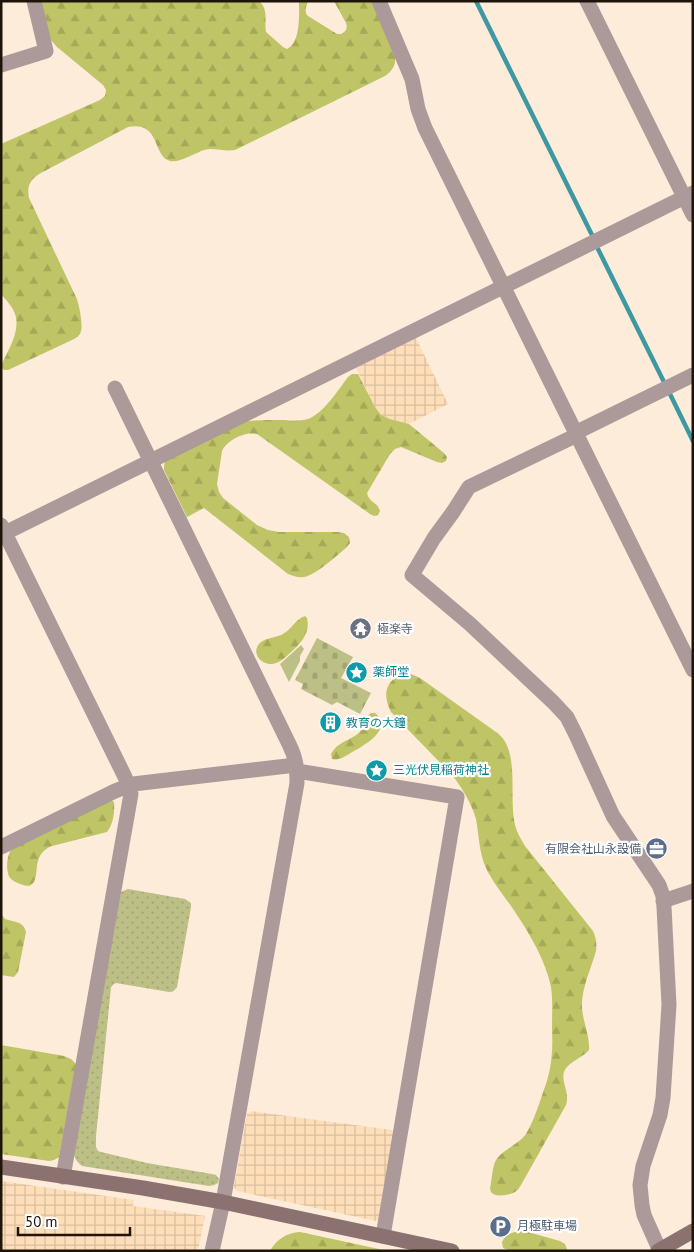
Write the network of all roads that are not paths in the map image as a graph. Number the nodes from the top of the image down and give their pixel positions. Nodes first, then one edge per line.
1 (34, 1) edge
2 (380, 1) edge
3 (587, 1) edge
4 (1, 65) edge
5 (688, 195) edge
6 (693, 215) edge
7 (503, 286) junction
8 (693, 375) edge
9 (115, 388) dead end
10 (576, 434) junction
11 (151, 461) junction
12 (3, 529) edge
13 (693, 670) edge
14 (297, 768) junction
15 (128, 786) junction
16 (1, 847) edge
17 (693, 891) edge
18 (663, 900) junction
19 (1, 1168) edge
20 (63, 1177) junction
21 (223, 1202) junction
22 (693, 1231) edge
23 (383, 1236) junction
24 (660, 1250) edge
25 (212, 1251) edge
26 (452, 1251) edge

1 - 4 street
2 - 7 street
3 - 5 street
5 - 6 street
5 - 7 street
7 - 10 street
7 - 11 street
8 - 10 street
9 - 11 street
10 - 13 street
10 - 18 street
11 - 12 street
11 - 14 street
12 - 15 street
14 - 15 street
14 - 21 street
14 - 23 street
15 - 16 street
15 - 20 street
17 - 18 street
18 - 24 street
19 - 20 street
20 - 21 street
21 - 23 street
21 - 25 street
22 - 24 street
23 - 26 street

